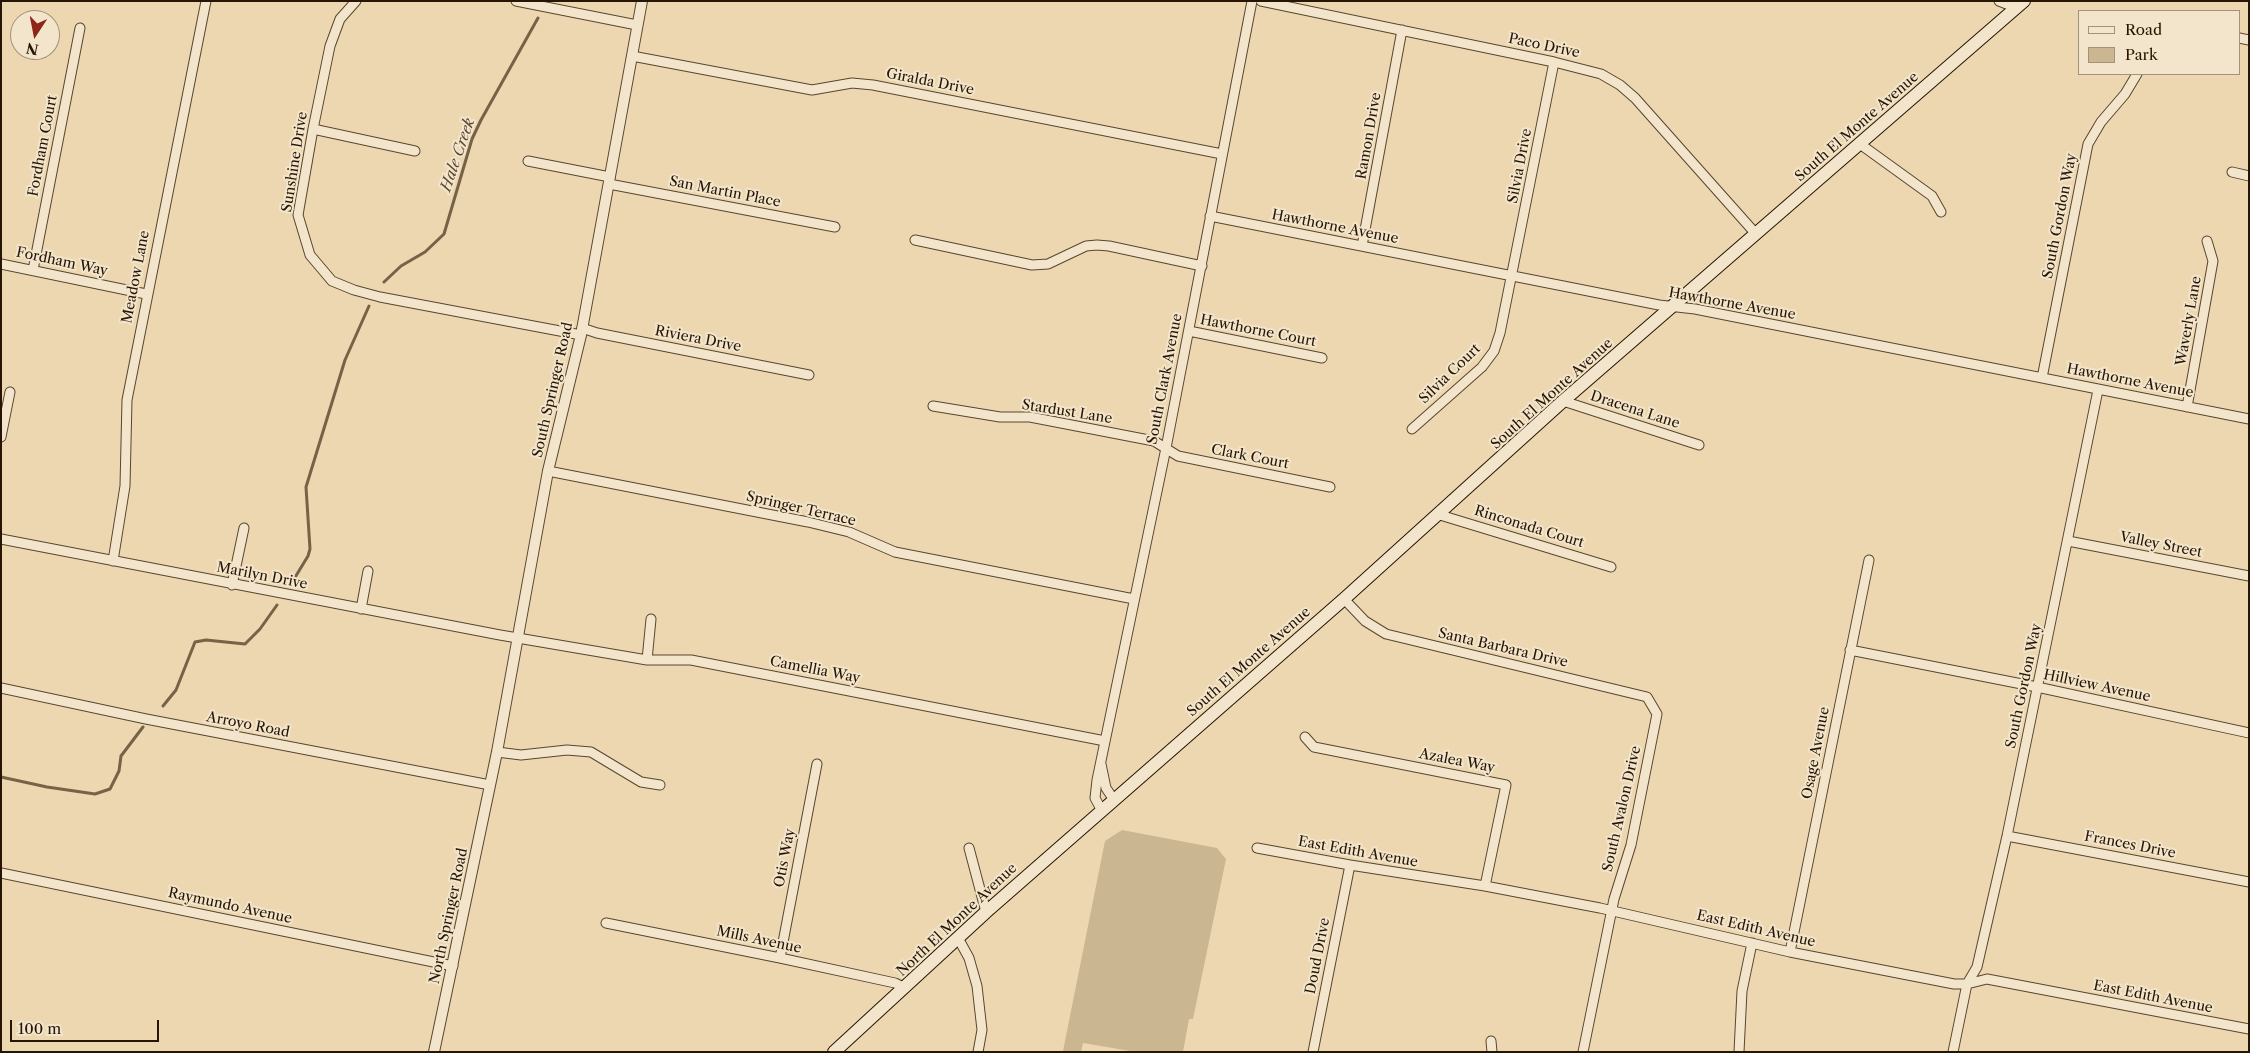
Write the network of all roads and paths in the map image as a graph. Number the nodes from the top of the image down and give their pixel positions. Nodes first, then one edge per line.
1 (206, 1) edge
2 (356, 1) edge
3 (516, 1) edge
4 (642, 1) edge
5 (1252, 1) edge
6 (1261, 1) edge
7 (1999, 1) edge
8 (2020, 4) edge
9 (638, 25) junction
10 (80, 28) dead end
11 (1402, 30) junction
12 (632, 56) junction
13 (1554, 62) junction
14 (2136, 75) edge
15 (313, 129) junction
16 (1860, 144) junction
17 (415, 151) dead end
18 (1222, 154) junction
19 (528, 161) dead end
20 (2232, 172) dead end
21 (2249, 176) edge
22 (610, 180) junction
23 (1941, 212) dead end
24 (1210, 216) junction
25 (835, 227) dead end
26 (1756, 234) junction
27 (915, 240) dead end
28 (2207, 241) dead end
29 (1362, 246) junction
30 (1, 264) edge
31 (1202, 266) junction
32 (33, 270) junction
33 (1512, 276) junction
34 (146, 294) junction
35 (1674, 306) junction
36 (1189, 331) junction
37 (582, 332) junction
38 (1322, 358) dead end
39 (809, 375) dead end
40 (2042, 378) junction
41 (2098, 390) junction
42 (10, 392) dead end
43 (1564, 401) junction
44 (933, 406) dead end
45 (2187, 407) junction
46 (2249, 419) edge
47 (1412, 429) dead end
48 (1, 436) edge
49 (1699, 444) dead end
50 (1166, 448) junction
51 (548, 471) junction
52 (1330, 487) dead end
53 (1440, 515) junction
54 (244, 528) dead end
55 (1, 539) edge
56 (2068, 541) junction
57 (1869, 560) dead end
58 (113, 561) junction
59 (1610, 567) dead end
60 (368, 571) dead end
61 (2249, 576) edge
62 (232, 585) junction
63 (1134, 599) junction
64 (1344, 599) junction
65 (361, 609) junction
66 (651, 619) dead end
67 (518, 638) junction
68 (1850, 650) junction
69 (648, 660) junction
70 (2037, 687) junction
71 (1, 688) edge
72 (1657, 714) joint
73 (2249, 733) edge
74 (1305, 737) dead end
75 (1105, 741) junction
76 (497, 752) junction
77 (1100, 762) junction
78 (817, 764) dead end
79 (490, 785) junction
80 (660, 785) dead end
81 (1114, 800) junction
82 (1102, 811) junction
83 (2007, 836) junction
84 (969, 848) dead end
85 (1257, 848) dead end
86 (1350, 865) junction
87 (1, 873) edge
88 (2249, 882) edge
89 (1485, 886) junction
90 (1611, 910) junction
91 (986, 912) junction
92 (606, 923) dead end
93 (958, 938) junction
94 (1752, 943) junction
95 (1790, 952) junction
96 (780, 958) junction
97 (452, 966) junction
98 (1967, 984) junction
99 (905, 988) junction
100 (2249, 1029) edge
101 (1491, 1040) dead end
102 (434, 1052) edge
103 (834, 1052) edge
104 (978, 1052) edge
105 (1313, 1052) edge
106 (1492, 1052) edge
107 (1583, 1052) edge
108 (1739, 1052) edge
109 (1953, 1052) edge

1 - 34 street, Meadow Lane
2 - 15 street, Sunshine Drive
3 - 9 street
4 - 9 street, South Springer Road
5 - 18 street, South Clark Avenue
6 - 11 street, Paco Drive
7 - 8 street
8 - 16 main road, South El Monte Avenue
9 - 12 street, South Springer Road
10 - 32 street, Fordham Court
11 - 13 street, Paco Drive
11 - 29 street, Ramon Drive
12 - 18 street, Giralda Drive
12 - 22 street, South Springer Road
13 - 26 street, Paco Drive
13 - 33 street, Silvia Drive
14 - 40 street, South Gordon Way
15 - 17 street
15 - 37 street, Sunshine Drive
16 - 23 street
16 - 26 main road, South El Monte Avenue
18 - 24 street, South Clark Avenue
19 - 22 street, San Martin Place
20 - 21 street
22 - 25 street, San Martin Place
22 - 37 street, South Springer Road
24 - 29 street, Hawthorne Avenue
24 - 31 street, South Clark Avenue
26 - 35 main road, South El Monte Avenue
27 - 31 street
28 - 45 street, Waverly Lane
29 - 33 street, Hawthorne Avenue
30 - 32 street, Fordham Way
31 - 36 street, South Clark Avenue
32 - 34 street, Fordham Way
33 - 35 street, Hawthorne Avenue
33 - 47 street, Silvia Court
34 - 58 street, Meadow Lane
35 - 40 street, Hawthorne Avenue
35 - 43 main road, South El Monte Avenue
36 - 38 street, Hawthorne Court
36 - 50 street, South Clark Avenue
37 - 39 street, Riviera Drive
37 - 51 street, South Springer Road
40 - 41 street, Hawthorne Avenue
41 - 45 street, Hawthorne Avenue
41 - 56 street, South Gordon Way
42 - 48 street
43 - 49 street, Dracena Lane
43 - 53 main road, South El Monte Avenue
44 - 50 street, Stardust Lane
45 - 46 street, Hawthorne Avenue
50 - 52 street, Clark Court
50 - 63 street, South Clark Avenue
51 - 63 street, Springer Terrace
51 - 67 street, South Springer Road
53 - 59 street, Rinconada Court
53 - 64 main road, South El Monte Avenue
54 - 62 street
55 - 58 street, Marilyn Drive
56 - 61 street, Valley Street
56 - 70 street, South Gordon Way
57 - 68 street, Osage Avenue
58 - 62 street, Marilyn Drive
60 - 65 street
62 - 65 street, Marilyn Drive
63 - 75 street, South Clark Avenue
64 - 72 street, Santa Barbara Drive
64 - 81 main road, South El Monte Avenue
65 - 67 street, Marilyn Drive
66 - 69 street
67 - 69 street, Camellia Way
67 - 76 street, South Springer Road
68 - 70 street, Hillview Avenue
68 - 95 street, Osage Avenue
69 - 75 street, Camellia Way
70 - 73 street, Hillview Avenue
70 - 83 street, South Gordon Way
71 - 79 street, Arroyo Road
72 - 90 street, South Avalon Drive
74 - 89 street, Azalea Way
75 - 77 street, South Clark Avenue
76 - 79 street, South Springer Road
76 - 80 street
77 - 81 street, South Clark Avenue
77 - 82 street, South Clark Avenue
78 - 96 street, Otis Way
79 - 97 street, North Springer Road
81 - 82 main road, South El Monte Avenue
82 - 91 main road, North El Monte Avenue
83 - 88 street, Frances Drive
83 - 98 street, South Gordon Way
84 - 91 street
85 - 86 street, East Edith Avenue
86 - 89 street, East Edith Avenue
86 - 105 street, Doud Drive
87 - 97 street, Raymundo Avenue
89 - 90 street, East Edith Avenue
90 - 94 street, East Edith Avenue
90 - 107 street, South Avalon Drive
91 - 93 main road, North El Monte Avenue
92 - 96 street, Mills Avenue
93 - 99 main road, North El Monte Avenue
93 - 104 street
94 - 95 street, East Edith Avenue
94 - 108 street
95 - 98 street, East Edith Avenue
96 - 99 street, Mills Avenue
97 - 102 street, North Springer Road
98 - 100 street, East Edith Avenue
98 - 109 street, South Gordon Way
99 - 103 main road, North El Monte Avenue
101 - 106 street

